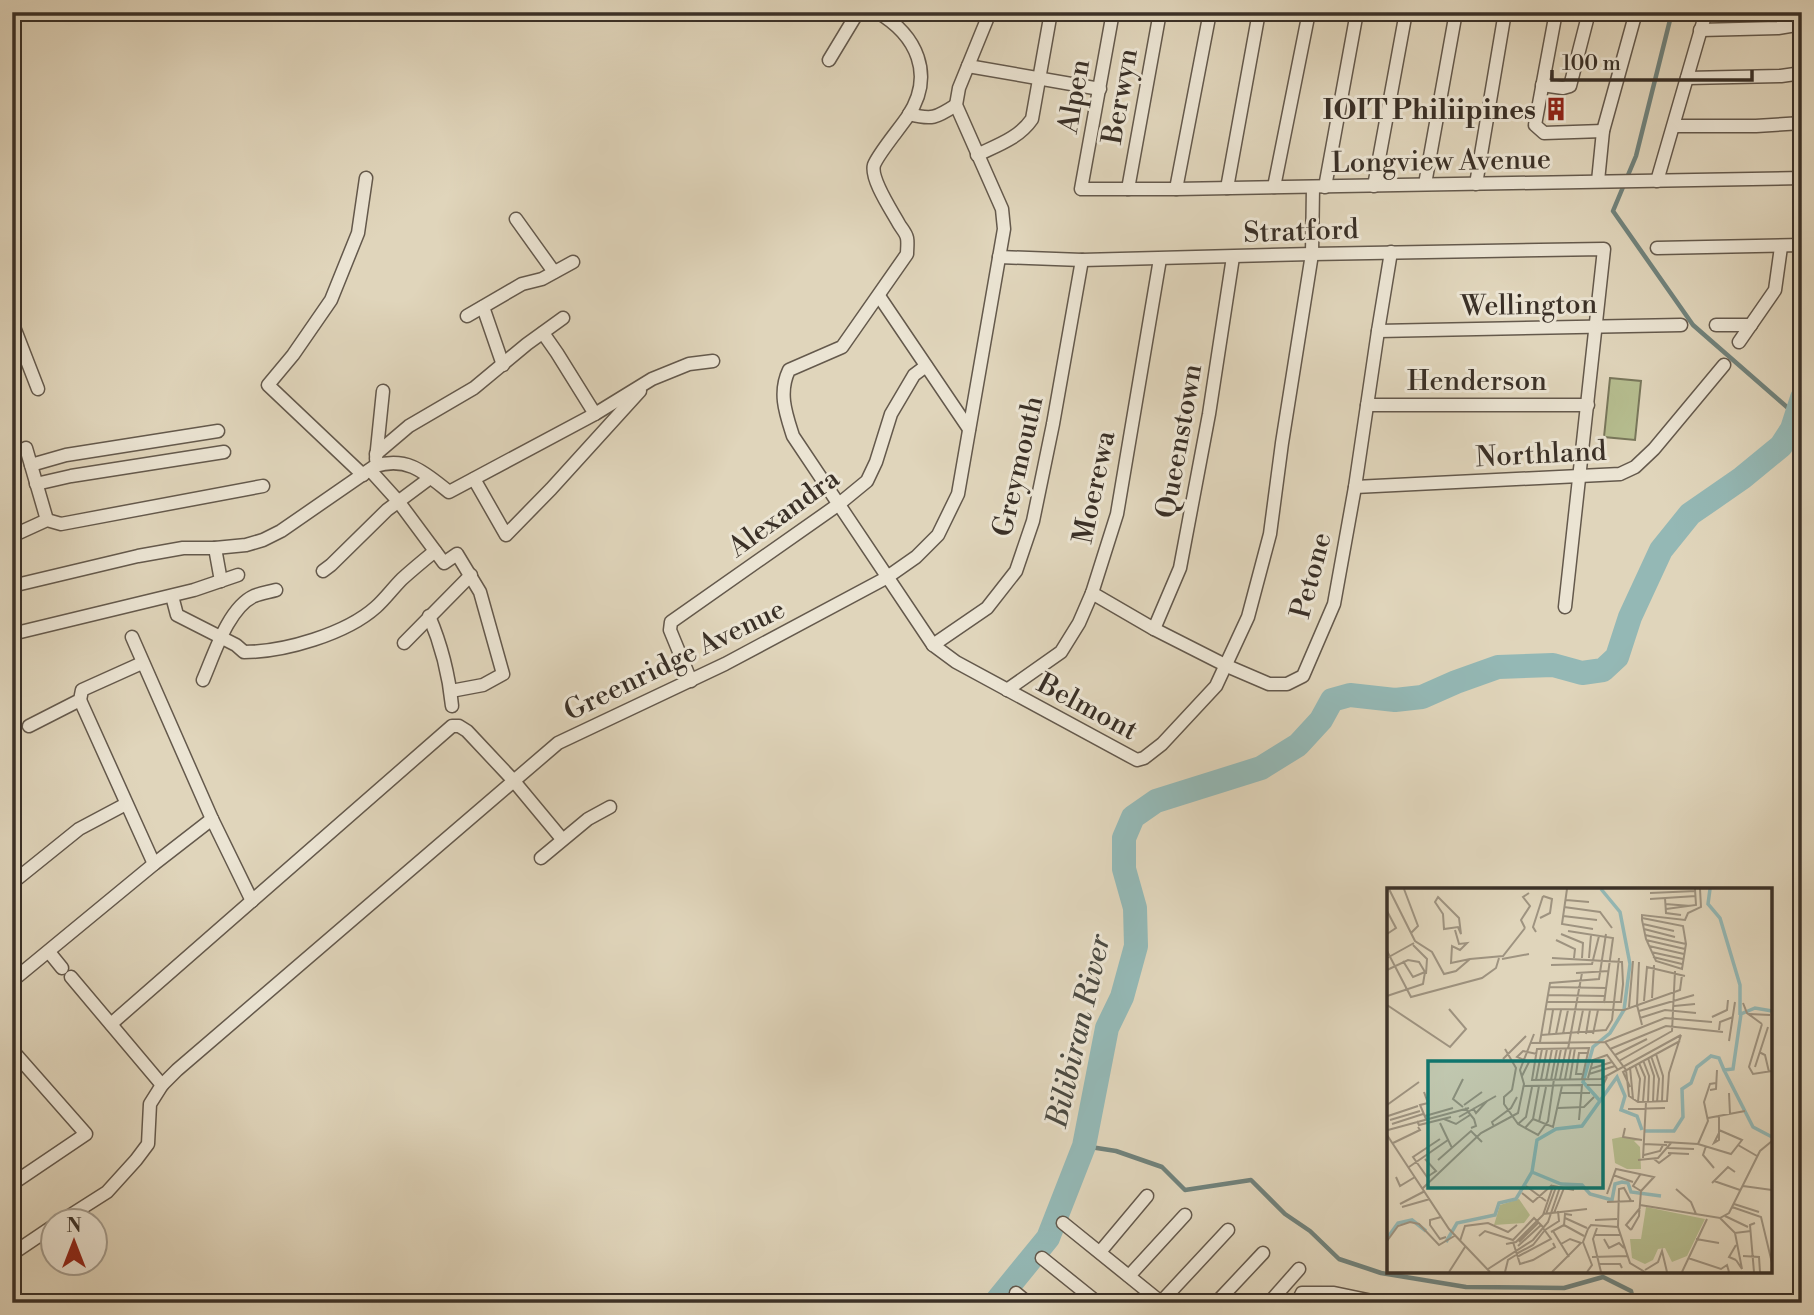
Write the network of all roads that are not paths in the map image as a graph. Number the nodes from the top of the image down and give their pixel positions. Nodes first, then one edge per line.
1 (858, 12) edge
2 (877, 12) edge
3 (990, 12) edge
4 (1051, 12) edge
5 (1113, 12) edge
6 (1160, 12) edge
7 (1210, 12) edge
8 (1259, 12) edge
9 (1309, 12) edge
10 (1357, 12) edge
11 (1406, 12) edge
12 (1456, 12) edge
13 (1505, 12) edge
14 (1556, 12) edge
15 (1589, 12) edge
16 (1636, 12) edge
17 (1706, 12) edge
18 (1802, 24) edge
19 (1700, 30) junction
20 (829, 60) dead end
21 (968, 66) junction
22 (1802, 73) edge
23 (1039, 78) junction
24 (1687, 78) junction
25 (1542, 85) junction
26 (1100, 89) junction
27 (956, 105) junction
28 (909, 114) junction
29 (1802, 123) edge
30 (1674, 126) junction
31 (1603, 131) junction
32 (977, 155) junction
33 (1802, 177) edge
34 (366, 178) dead end
35 (1598, 181) junction
36 (1657, 181) junction
37 (1425, 184) junction
38 (1476, 184) junction
39 (1374, 186) junction
40 (1274, 187) junction
41 (1319, 187) junction
42 (1227, 188) junction
43 (1081, 189) joint
44 (1128, 189) junction
45 (1176, 189) junction
46 (516, 219) dead end
47 (1802, 246) edge
48 (1781, 247) junction
49 (1657, 248) dead end
50 (1391, 252) junction
51 (1312, 254) junction
52 (999, 257) junction
53 (1233, 257) junction
54 (1160, 259) junction
55 (1082, 260) junction
56 (573, 262) dead end
57 (554, 272) junction
58 (878, 296) junction
59 (483, 307) junction
60 (467, 316) dead end
61 (563, 318) dead end
62 (12, 323) edge
63 (1716, 325) dead end
64 (1751, 325) junction
65 (1681, 326) dead end
66 (1597, 327) junction
67 (1377, 331) junction
68 (543, 333) junction
69 (1739, 342) dead end
70 (713, 361) dead end
71 (503, 365) junction
72 (1724, 365) dead end
73 (926, 366) junction
74 (652, 379) junction
75 (38, 389) dead end
76 (383, 391) dead end
77 (1367, 405) junction
78 (1588, 405) junction
79 (595, 414) junction
80 (969, 429) junction
81 (218, 431) dead end
82 (26, 448) dead end
83 (224, 452) dead end
84 (31, 466) junction
85 (371, 466) junction
86 (1580, 477) junction
87 (430, 478) junction
88 (474, 479) junction
89 (36, 484) junction
90 (263, 486) dead end
91 (1355, 487) junction
92 (398, 501) junction
93 (839, 505) junction
94 (47, 520) junction
95 (13, 532) edge
96 (215, 548) junction
97 (435, 551) junction
98 (323, 570) dead end
99 (238, 575) dead end
100 (471, 575) junction
101 (886, 578) junction
102 (221, 581) junction
103 (12, 586) edge
104 (276, 590) dead end
105 (1092, 593) junction
106 (172, 596) junction
107 (1565, 607) dead end
108 (429, 616) junction
109 (1154, 629) junction
110 (12, 634) edge
111 (132, 637) dead end
112 (221, 638) junction
113 (404, 643) dead end
114 (933, 645) junction
115 (142, 663) junction
116 (1227, 666) junction
117 (203, 680) dead end
118 (691, 681) junction
119 (1007, 690) junction
120 (451, 691) junction
121 (80, 700) junction
122 (452, 706) dead end
123 (29, 726) dead end
124 (513, 780) junction
125 (126, 804) junction
126 (610, 807) dead end
127 (212, 819) junction
128 (562, 839) junction
129 (541, 858) dead end
130 (154, 864) junction
131 (12, 883) edge
132 (252, 901) junction
133 (49, 952) junction
134 (12, 981) edge
135 (111, 1024) junction
136 (12, 1050) edge
137 (162, 1085) junction
138 (12, 1184) edge
139 (1147, 1196) dead end
140 (85, 1206) edge
141 (1185, 1215) dead end
142 (1063, 1223) dead end
143 (1228, 1230) dead end
144 (38, 1236) edge
145 (1100, 1252) junction
146 (1263, 1253) dead end
147 (12, 1254) edge
148 (1042, 1258) dead end
149 (1299, 1269) dead end
150 (1129, 1276) junction
151 (1016, 1293) dead end
152 (1331, 1298) edge
153 (1161, 1302) edge
154 (1376, 1302) edge
155 (1028, 1303) edge
156 (1098, 1303) edge
157 (1216, 1303) edge
158 (1269, 1303) edge
159 (1297, 1303) edge

1 - 20 street
2 - 28 street
3 - 21 street
4 - 23 street
5 - 26 street, Alpen
6 - 44 street, Berwyn
7 - 45 street
8 - 42 street
9 - 40 street
10 - 41 street, Belmont
11 - 39 street
12 - 37 street
13 - 38 street
14 - 25 street
15 - 25 street
16 - 31 street
17 - 19 street
18 - 19 street
19 - 24 street
21 - 23 street
21 - 27 street
22 - 24 street
23 - 26 street
23 - 32 street
24 - 30 street
25 - 31 street
26 - 43 street, Alpen
27 - 28 street
27 - 32 street, Greenridge Avenue
28 - 58 street, Belmont
29 - 30 street
30 - 36 street
31 - 35 street
32 - 52 street, Greenridge Avenue
33 - 36 street, Longview Avenue
34 - 85 street
35 - 36 street, Longview Avenue
35 - 38 street, Longview Avenue
37 - 38 street, Longview Avenue
37 - 39 street, Longview Avenue
39 - 41 street, Longview Avenue
40 - 41 street, Longview Avenue
40 - 42 street, Longview Avenue
41 - 51 street, Belmont
42 - 45 street, Longview Avenue
43 - 44 street, Longview Avenue
44 - 45 street, Longview Avenue
46 - 57 street
47 - 48 street
48 - 49 street
48 - 64 street
50 - 51 street, Stratford
50 - 66 street, Stratford
50 - 67 street, Petone
51 - 53 street, Stratford
51 - 116 street, Belmont
52 - 55 street, Stratford
52 - 80 street, Greenridge Avenue
53 - 54 street, Stratford
53 - 109 street, Queenstown
54 - 55 street, Stratford
54 - 105 street, Moerewa
55 - 114 street, Greymouth
56 - 57 street
57 - 59 street
58 - 73 street
58 - 93 street, Belmont
59 - 60 street
59 - 71 street
61 - 68 street
62 - 75 street
63 - 64 street
64 - 69 street
65 - 66 street, Wellington
66 - 67 street, Wellington
66 - 78 street
67 - 77 street, Petone
68 - 71 street
68 - 79 street
70 - 74 street
71 - 85 street
72 - 86 street, Northland
73 - 80 street
73 - 93 street, Alexandra
74 - 79 street
74 - 88 street
76 - 85 street
77 - 78 street, Henderson
77 - 91 street, Petone
78 - 86 street
79 - 88 street
80 - 101 street, Greenridge Avenue
81 - 84 street
82 - 84 street
83 - 89 street
84 - 89 street
85 - 87 street
85 - 92 street
85 - 96 street
86 - 91 street, Northland
86 - 107 street
87 - 88 street
87 - 92 street
89 - 94 street
90 - 94 street
91 - 116 street, Petone
92 - 97 street
92 - 98 street
93 - 101 street, Belmont
93 - 118 street, Alexandra
94 - 95 street
96 - 102 street
96 - 103 street
97 - 100 street
97 - 112 street
99 - 102 street
100 - 108 street
100 - 120 street
101 - 114 street, Belmont
101 - 118 street, Greenridge Avenue
102 - 106 street
104 - 112 street
105 - 109 street, Petone
105 - 119 street, Moerewa
106 - 110 street
106 - 112 street
108 - 113 street
108 - 120 street
109 - 116 street, Petone
111 - 115 street
112 - 117 street
114 - 119 street, Belmont
115 - 121 street
115 - 127 street
116 - 119 street, Belmont
118 - 124 street, Greenridge Avenue
120 - 122 street
121 - 123 street
121 - 125 street
124 - 128 street
124 - 132 street
124 - 137 street, Greenridge Avenue
125 - 130 street
125 - 131 street
126 - 128 street
127 - 130 street
127 - 132 street
128 - 129 street
130 - 133 street
132 - 135 street
133 - 134 street
133 - 135 street
135 - 137 street
136 - 138 street
137 - 140 street, Greenridge Avenue
139 - 145 street
141 - 150 street
142 - 145 street
143 - 153 street
144 - 147 street
145 - 150 street
146 - 157 street
148 - 156 street
149 - 158 street
150 - 153 street
151 - 155 street
152 - 154 street
152 - 159 street

